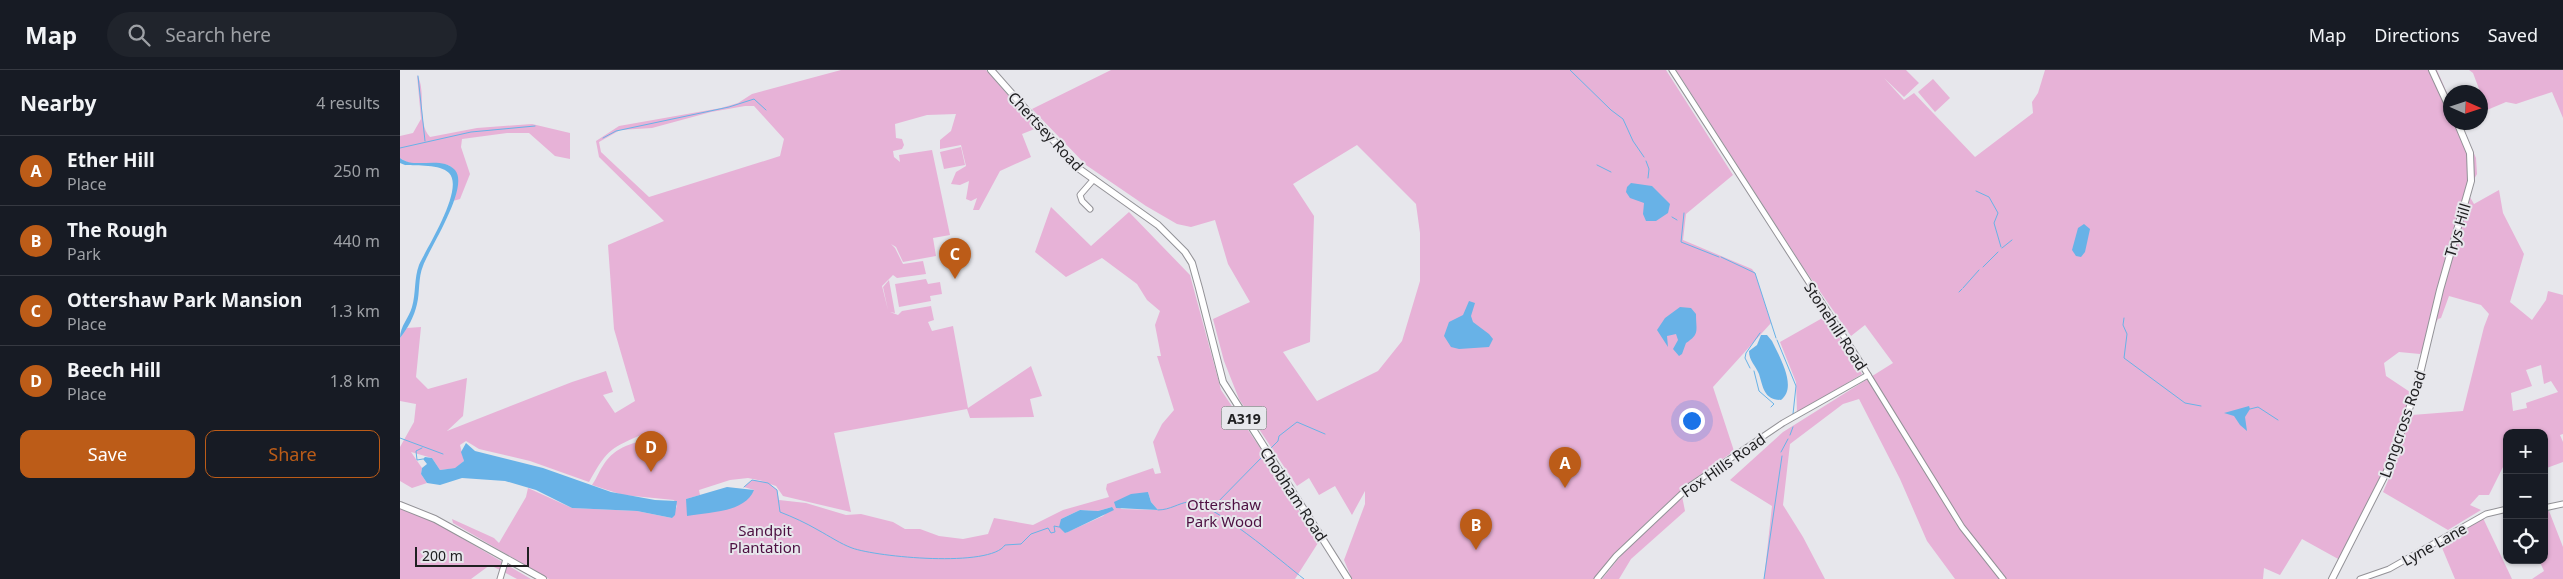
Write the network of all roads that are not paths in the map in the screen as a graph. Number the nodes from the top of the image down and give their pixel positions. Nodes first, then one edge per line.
1 (991, 70) edge
2 (1672, 70) edge
3 (2432, 70) edge
4 (2443, 94) edge
5 (2461, 130) edge
6 (1094, 180) junction
7 (1090, 209) dead end
8 (1177, 242) joint
9 (2440, 290) joint
10 (1868, 375) junction
11 (2563, 504) edge
12 (400, 505) edge
13 (2548, 507) edge
14 (2503, 510) edge
15 (506, 559) junction
16 (500, 579) edge
17 (543, 579) edge
18 (1348, 579) edge
19 (1597, 579) edge
20 (2003, 579) edge
21 (2332, 579) edge
22 (2360, 579) edge

1 - 6 main road, Chertsey Road / A319
2 - 10 street, Stonehill Road
3 - 4 main road
5 - 9 main road, Trys Hill
6 - 7 street
6 - 8 main road, Chertsey Road / A319
8 - 18 main road, Chobham Road / A319
9 - 21 main road, Longcross Road
10 - 19 street, Fox Hills Road
10 - 20 street, Stonehill Road
11 - 13 street
12 - 15 main road
14 - 22 street, Lyne Lane
15 - 16 street
15 - 17 main road

